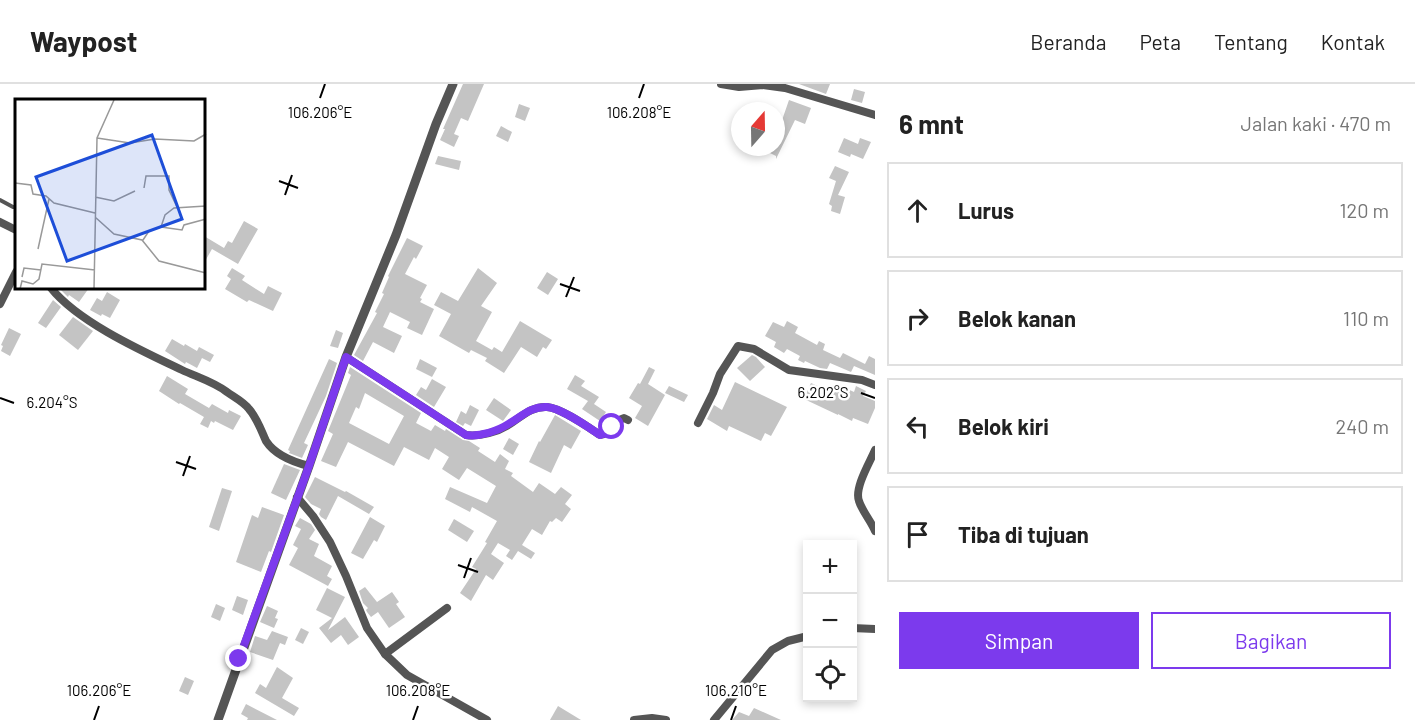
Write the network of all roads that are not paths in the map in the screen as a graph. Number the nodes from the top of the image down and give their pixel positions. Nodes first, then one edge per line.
1 (453, 84) edge
2 (721, 84) edge
3 (786, 86) edge
4 (875, 115) edge
5 (0, 200) edge
6 (15, 207) edge
7 (0, 222) edge
8 (15, 230) edge
9 (15, 274) edge
10 (53, 290) edge
11 (0, 304) edge
12 (346, 357) junction
13 (875, 385) edge
14 (628, 420) dead end
15 (698, 423) dead end
16 (875, 450) edge
17 (309, 466) junction
18 (297, 497) junction
19 (875, 531) edge
20 (447, 608) dead end
21 (874, 627) edge
22 (857, 628) edge
23 (803, 637) edge
24 (385, 654) junction
25 (218, 720) edge
26 (487, 720) edge
27 (634, 720) edge
28 (666, 720) edge
29 (714, 720) edge

1 - 12 street
2 - 3 street
3 - 4 street
5 - 6 lane
7 - 8 street
9 - 11 street
10 - 17 street
12 - 14 street
12 - 17 street
13 - 15 street
16 - 19 street
17 - 18 street
18 - 24 street
18 - 25 street
20 - 24 street
21 - 22 street
23 - 29 street
24 - 26 street
27 - 28 street

